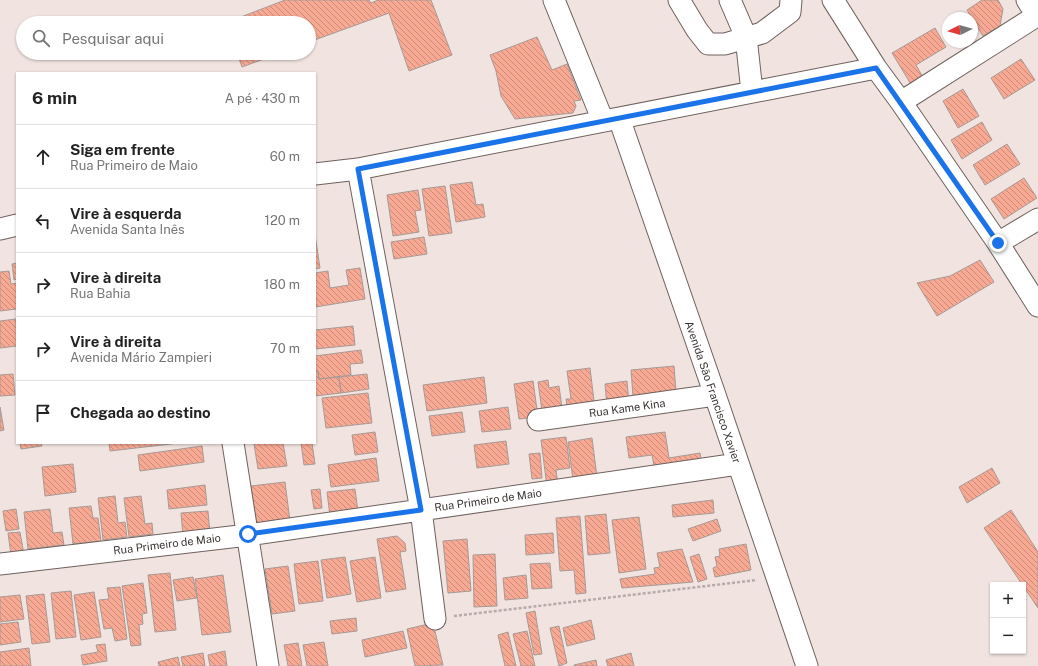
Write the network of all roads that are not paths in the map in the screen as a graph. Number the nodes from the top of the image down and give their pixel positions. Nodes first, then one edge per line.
1 (554, 0) edge
2 (680, 0) edge
3 (730, 0) edge
4 (791, 0) edge
5 (833, 0) edge
6 (1034, 10) edge
7 (746, 37) junction
8 (876, 68) junction
9 (752, 92) junction
10 (901, 102) junction
11 (611, 119) junction
12 (358, 169) junction
13 (316, 174) edge
14 (1038, 219) edge
15 (16, 225) edge
16 (0, 229) edge
17 (998, 243) junction
18 (1038, 306) edge
19 (715, 395) junction
20 (538, 420) dead end
21 (233, 444) edge
22 (738, 464) junction
23 (421, 510) junction
24 (248, 534) junction
25 (0, 564) edge
26 (435, 618) road end
27 (268, 666) edge
28 (807, 666) edge

1 - 11 street, Avenida São Francisco Xavier
2 - 7 street
3 - 7 street
4 - 7 street
5 - 8 street
6 - 10 street
7 - 9 street
8 - 9 street
8 - 10 street
9 - 11 street
10 - 17 street
11 - 12 street
11 - 19 street, Avenida São Francisco Xavier
12 - 13 street
12 - 23 street
14 - 17 street
15 - 16 street
17 - 18 street
19 - 20 street, Rua Kame Kina
19 - 22 street, Avenida São Francisco Xavier
21 - 24 street
22 - 23 street, Rua Primeiro de Maio
22 - 28 street, Avenida São Francisco Xavier
23 - 24 street, Rua Primeiro de Maio
23 - 26 street
24 - 25 street, Rua Primeiro de Maio
24 - 27 street

